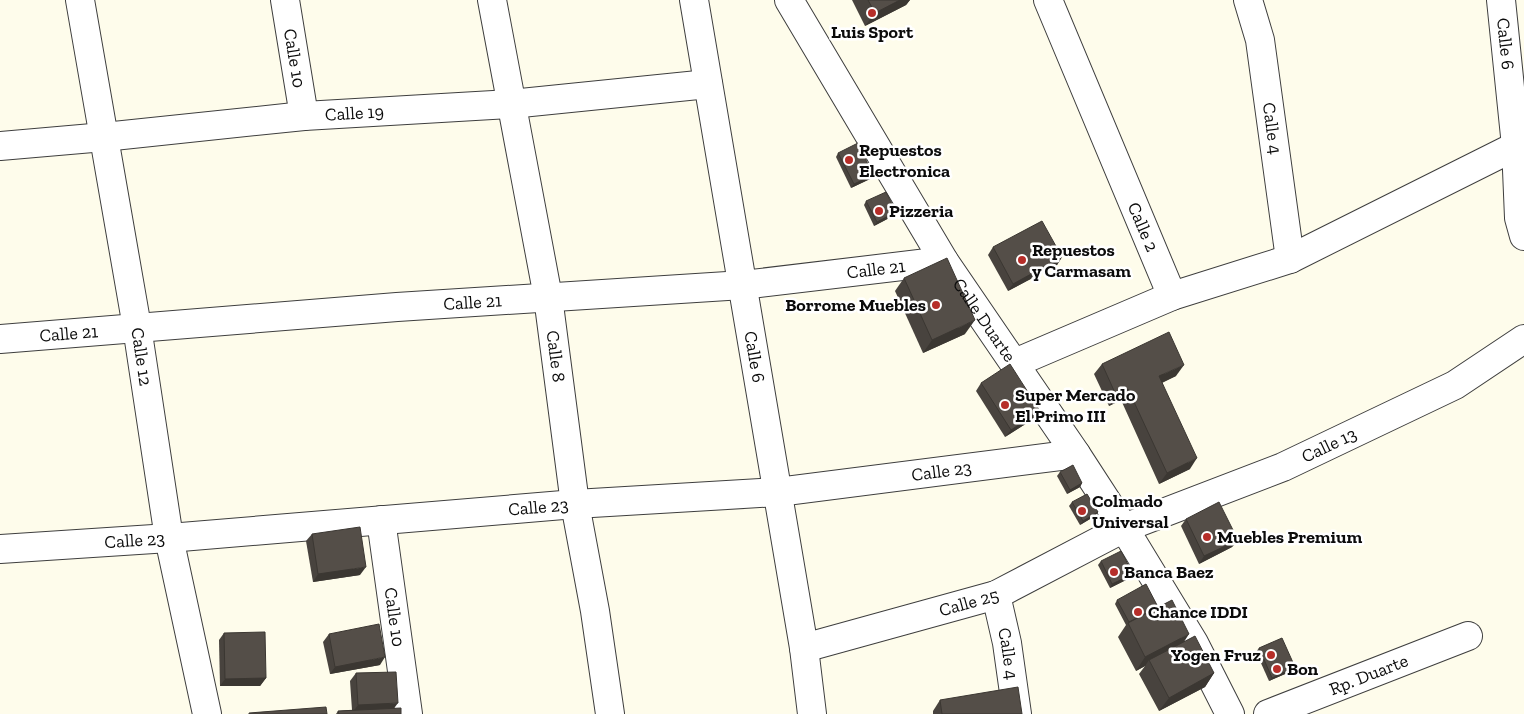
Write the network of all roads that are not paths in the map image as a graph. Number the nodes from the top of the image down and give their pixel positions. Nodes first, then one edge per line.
1 (80, 0) edge
2 (285, 0) edge
3 (492, 0) edge
4 (694, 0) edge
5 (789, 0) edge
6 (1048, 0) edge
7 (1248, 0) edge
8 (1501, 0) edge
9 (708, 84) junction
10 (511, 104) junction
11 (304, 116) junction
12 (104, 137) junction
13 (0, 146) edge
14 (1516, 146) junction
15 (1522, 222) edge
16 (1290, 260) junction
17 (944, 261) junction
18 (743, 285) junction
19 (1172, 296) junction
20 (548, 297) junction
21 (137, 327) junction
22 (0, 339) edge
23 (1524, 339) edge
24 (1015, 363) junction
25 (1076, 454) junction
26 (778, 492) junction
27 (575, 504) junction
28 (381, 520) junction
29 (1124, 528) junction
30 (169, 538) junction
31 (0, 549) edge
32 (996, 595) junction
33 (1468, 636) dead end
34 (804, 648) junction
35 (207, 714) edge
36 (408, 714) edge
37 (610, 714) edge
38 (812, 714) edge
39 (1017, 714) edge
40 (1230, 714) edge
41 (1268, 714) edge

1 - 12 street, Calle 12
2 - 11 street, Calle 10
3 - 10 street, Calle 8
4 - 9 street, Calle 6
5 - 17 street, Calle Duarte
6 - 19 street, Calle 2
7 - 16 street, Calle 4
8 - 14 street, Calle 6
9 - 10 street, Calle 19
9 - 18 street, Calle 6
10 - 11 street, Calle 19
10 - 20 street, Calle 8
11 - 12 street, Calle 19
12 - 13 street, Calle 19
12 - 21 street, Calle 12
14 - 15 street, Calle 6
14 - 16 street
16 - 19 street
17 - 18 street, Calle 21
17 - 24 street, Calle Duarte
18 - 20 street, Calle 21
18 - 26 street, Calle 6
19 - 24 street
20 - 21 street, Calle 21
20 - 27 street, Calle 8
21 - 22 street, Calle 21
21 - 30 street, Calle 12
23 - 29 street, Calle 13
24 - 25 street, Calle Duarte
25 - 26 street, Calle 23
25 - 29 street, Calle Duarte
26 - 27 street, Calle 23
26 - 34 street, Calle 6
27 - 28 street, Calle 23
27 - 37 street, Calle 8
28 - 30 street, Calle 23
28 - 36 street, Calle 10
29 - 32 street, Calle 25
29 - 40 street, Calle Duarte
30 - 31 street, Calle 23
30 - 35 street, Calle 12
32 - 34 street, Calle 25
32 - 39 street, Calle 4
33 - 41 street, Rp. Duarte
34 - 38 street, Calle 6

